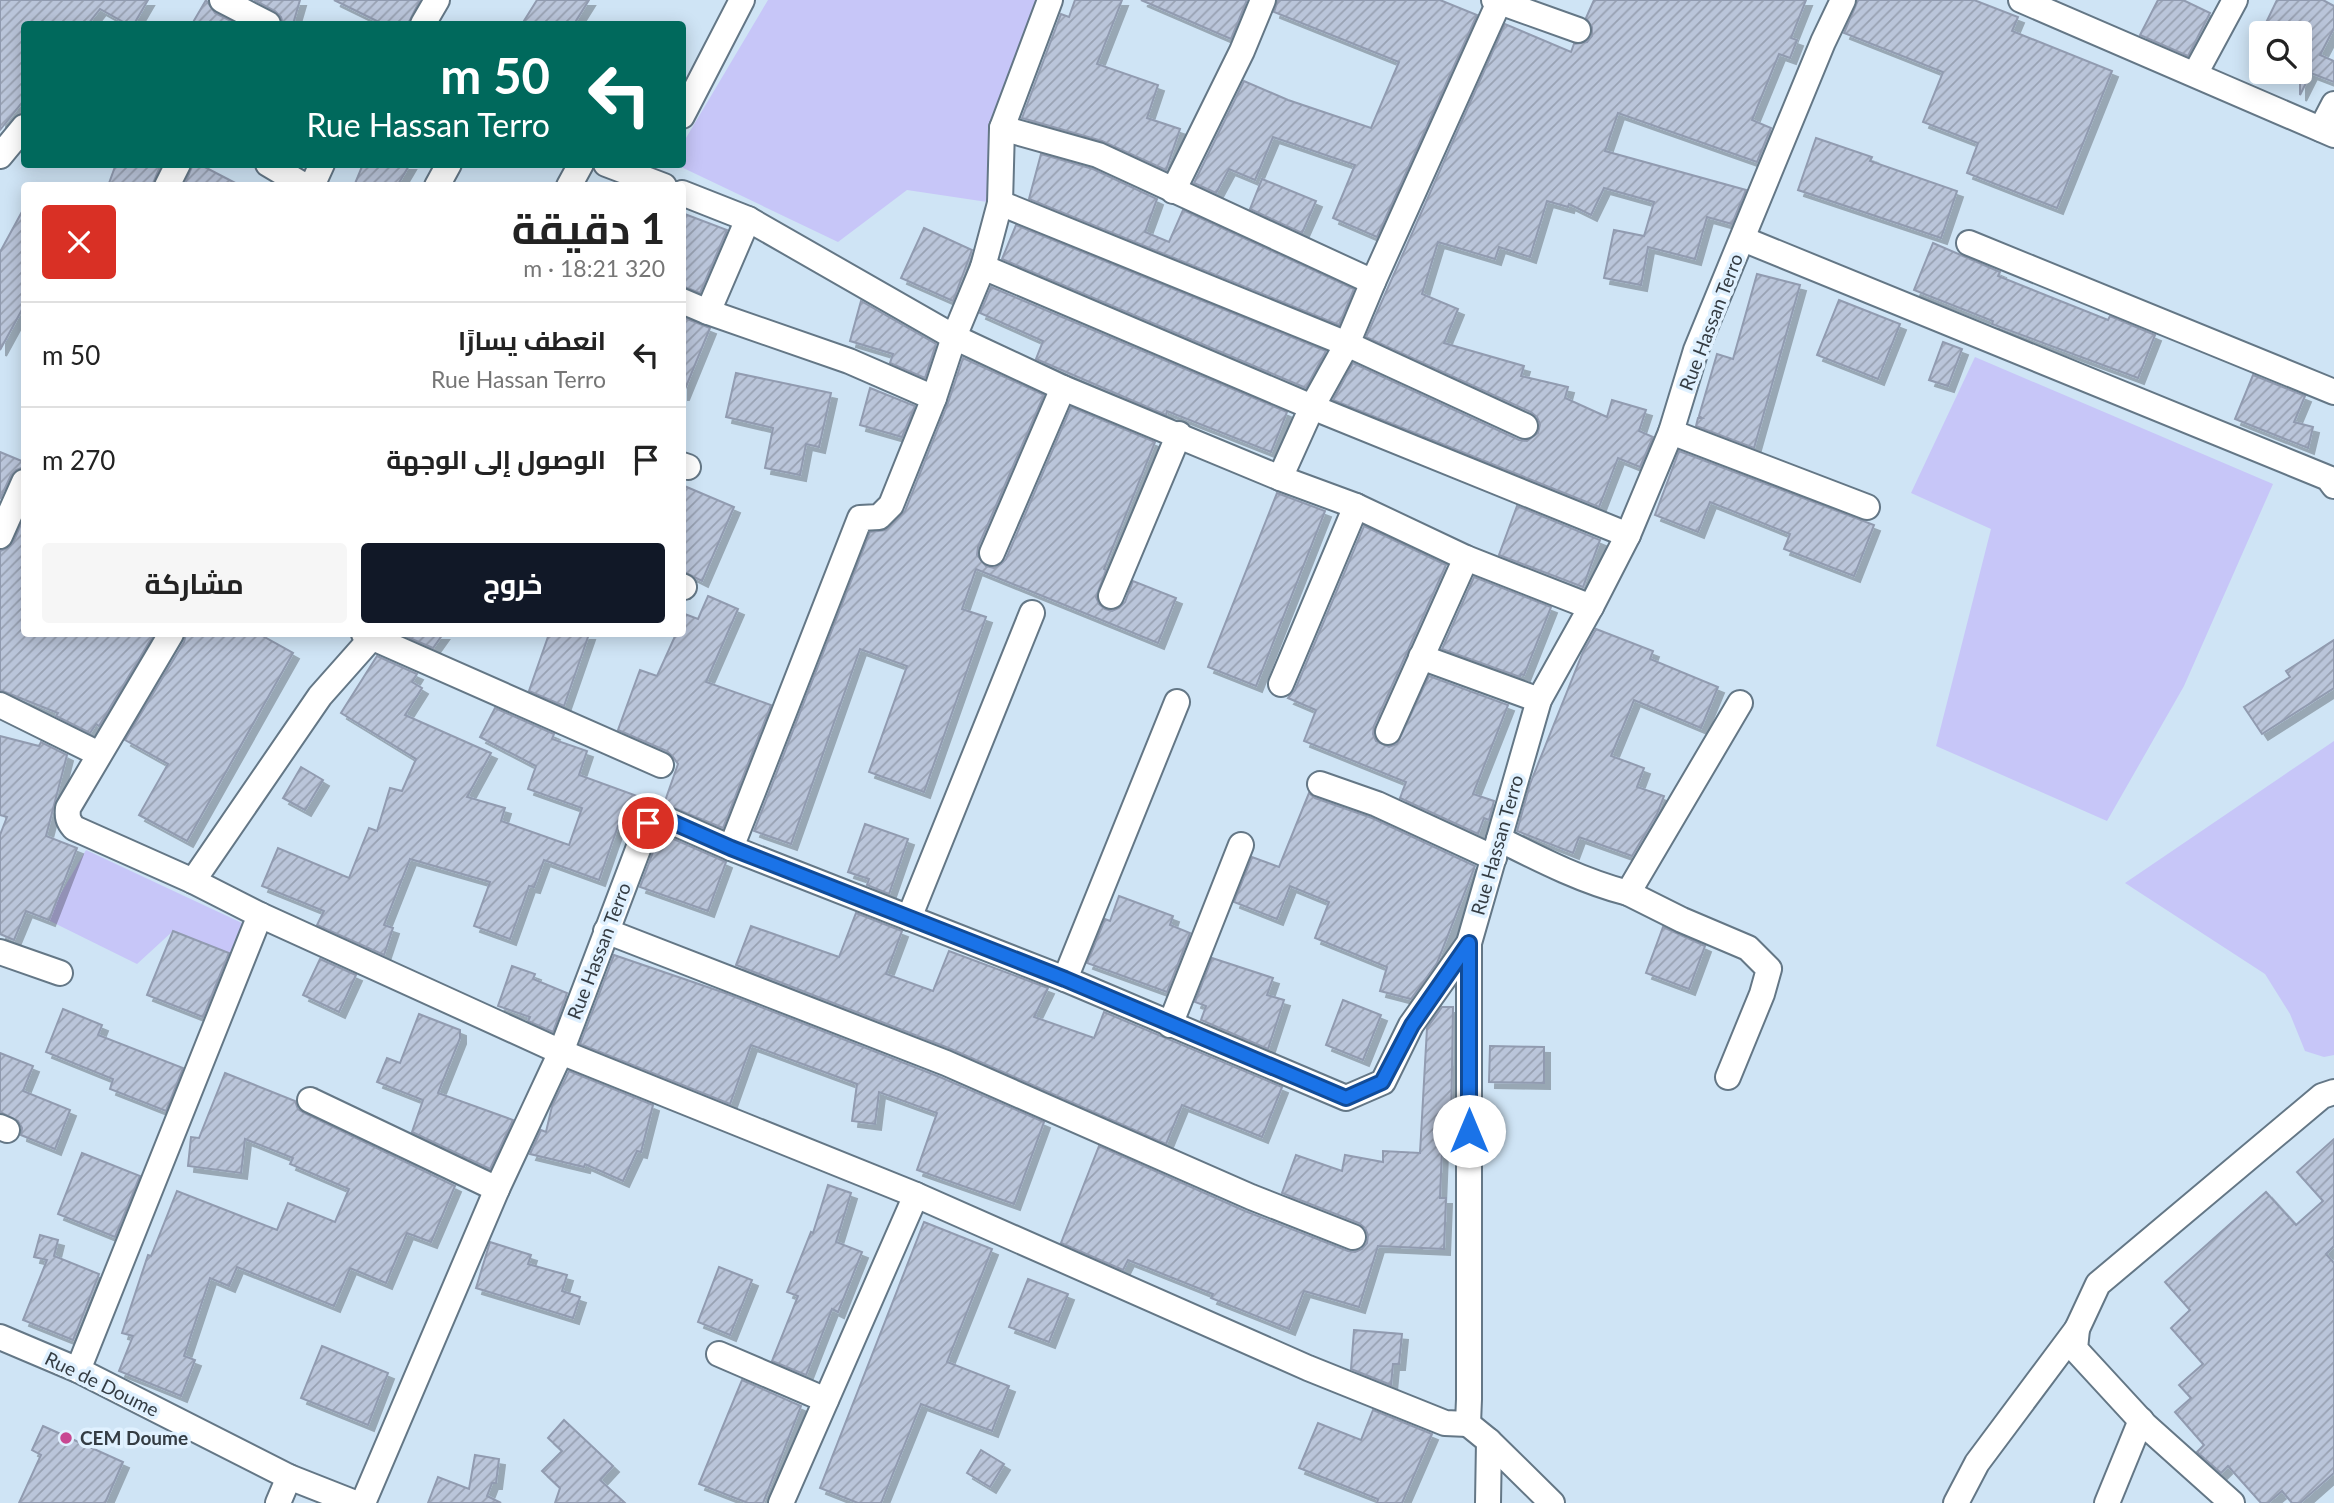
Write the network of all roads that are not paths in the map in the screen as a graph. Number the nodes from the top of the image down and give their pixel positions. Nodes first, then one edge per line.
1 (222, 0) edge
2 (437, 0) edge
3 (741, 0) edge
4 (1050, 0) edge
5 (1263, 0) edge
6 (1843, 0) edge
7 (2021, 0) edge
8 (2235, 0) edge
9 (1497, 1) edge
10 (262, 21) edge
11 (425, 21) edge
12 (1578, 30) dead end
13 (2195, 74) junction
14 (2334, 104) edge
15 (686, 108) edge
16 (1002, 128) junction
17 (21, 131) edge
18 (2327, 132) edge
19 (0, 156) edge
20 (275, 168) edge
21 (619, 168) edge
22 (654, 179) edge
23 (298, 182) edge
24 (1173, 191) junction
25 (686, 195) edge
26 (999, 203) junction
27 (748, 219) junction
28 (1743, 239) junction
29 (1969, 243) dead end
30 (983, 267) junction
31 (1373, 282) junction
32 (686, 303) edge
33 (708, 312) junction
34 (954, 337) junction
35 (1347, 344) junction
36 (1063, 388) junction
37 (2334, 392) edge
38 (934, 398) junction
39 (1312, 407) junction
40 (1525, 426) dead end
41 (1671, 432) junction
42 (1179, 434) junction
43 (1280, 478) junction
44 (2334, 486) edge
45 (21, 489) edge
46 (1356, 506) junction
47 (1867, 507) dead end
48 (1628, 534) junction
49 (0, 536) edge
50 (992, 553) dead end
51 (1466, 558) junction
52 (1111, 596) dead end
53 (1591, 607) junction
54 (1031, 613) dead end
55 (169, 637) edge
56 (368, 637) edge
57 (374, 637) edge
58 (1421, 657) junction
59 (1281, 684) dead end
60 (1539, 700) junction
61 (1177, 702) dead end
62 (1740, 703) dead end
63 (0, 705) edge
64 (1388, 732) dead end
65 (99, 754) junction
66 (661, 765) dead end
67 (1320, 784) dead end
68 (1241, 845) dead end
69 (731, 848) junction
70 (1496, 849) junction
71 (193, 881) junction
72 (1628, 893) junction
73 (260, 915) junction
74 (909, 918) junction
75 (606, 932) junction
76 (1469, 943) junction
77 (0, 952) edge
78 (60, 973) dead end
79 (1065, 979) junction
80 (1170, 1025) junction
81 (561, 1052) junction
82 (1728, 1077) dead end
83 (2334, 1092) edge
84 (310, 1100) dead end
85 (497, 1189) junction
86 (916, 1195) junction
87 (1353, 1237) dead end
88 (2077, 1329) junction
89 (0, 1337) edge
90 (719, 1354) dead end
91 (78, 1370) junction
92 (825, 1400) junction
93 (2141, 1420) junction
94 (1468, 1424) junction
95 (1489, 1441) junction
96 (289, 1477) junction
97 (278, 1503) edge
98 (355, 1503) edge
99 (363, 1503) edge
100 (781, 1503) edge
101 (1488, 1503) edge
102 (1552, 1503) edge
103 (1956, 1503) edge
104 (2107, 1503) edge
105 (2232, 1503) edge

1 - 10 street
2 - 11 street
3 - 15 street
4 - 16 street
5 - 24 street
6 - 28 street, Rue Hassan Terro
7 - 13 street
8 - 13 street
9 - 12 street
9 - 31 street
13 - 18 street
14 - 18 street
16 - 24 street
16 - 26 street
17 - 19 street
20 - 23 street
21 - 22 street
24 - 31 street
25 - 27 street
26 - 30 street
26 - 35 street
27 - 33 street
27 - 34 street
28 - 41 street, Rue Hassan Terro
28 - 44 street
29 - 37 street
30 - 34 street
30 - 39 street
31 - 35 street
32 - 33 street
33 - 38 street
34 - 36 street
34 - 38 street
35 - 39 street
35 - 40 street
36 - 42 street
36 - 50 street
38 - 69 street
39 - 43 street
39 - 48 street
41 - 47 street
41 - 48 street, Rue Hassan Terro
42 - 43 street
42 - 52 street
43 - 46 street
45 - 49 street
46 - 51 street
46 - 59 street
48 - 53 street, Rue Hassan Terro
51 - 53 street
51 - 58 street
53 - 60 street, Rue Hassan Terro
54 - 74 street
55 - 65 street
56 - 71 street
57 - 66 street
58 - 60 street
58 - 64 street
60 - 70 street, Rue Hassan Terro
61 - 79 street
62 - 72 street
63 - 65 street
65 - 71 street
67 - 70 street
68 - 80 street
69 - 74 street, Rue Hassan Terro
69 - 75 street, Rue Hassan Terro
70 - 72 street
70 - 76 street, Rue Hassan Terro
71 - 73 street
72 - 82 street
73 - 81 street
73 - 91 street
74 - 79 street, Rue Hassan Terro
75 - 81 street, Rue Hassan Terro
75 - 87 street
76 - 80 street, Rue Hassan Terro
76 - 94 street
77 - 78 street
79 - 80 street, Rue Hassan Terro
81 - 85 street, Rue Hassan Terro
81 - 86 street
83 - 88 street
84 - 85 street
85 - 99 street, Rue Hassan Terro
86 - 92 street
86 - 94 street
88 - 93 street
88 - 103 street
89 - 91 street, Rue de Doume
90 - 92 street
91 - 96 street, Rue de Doume
92 - 100 street
93 - 104 street
93 - 105 street
94 - 95 street
95 - 101 street
95 - 102 street
96 - 97 street
96 - 98 street, Rue de Doume

